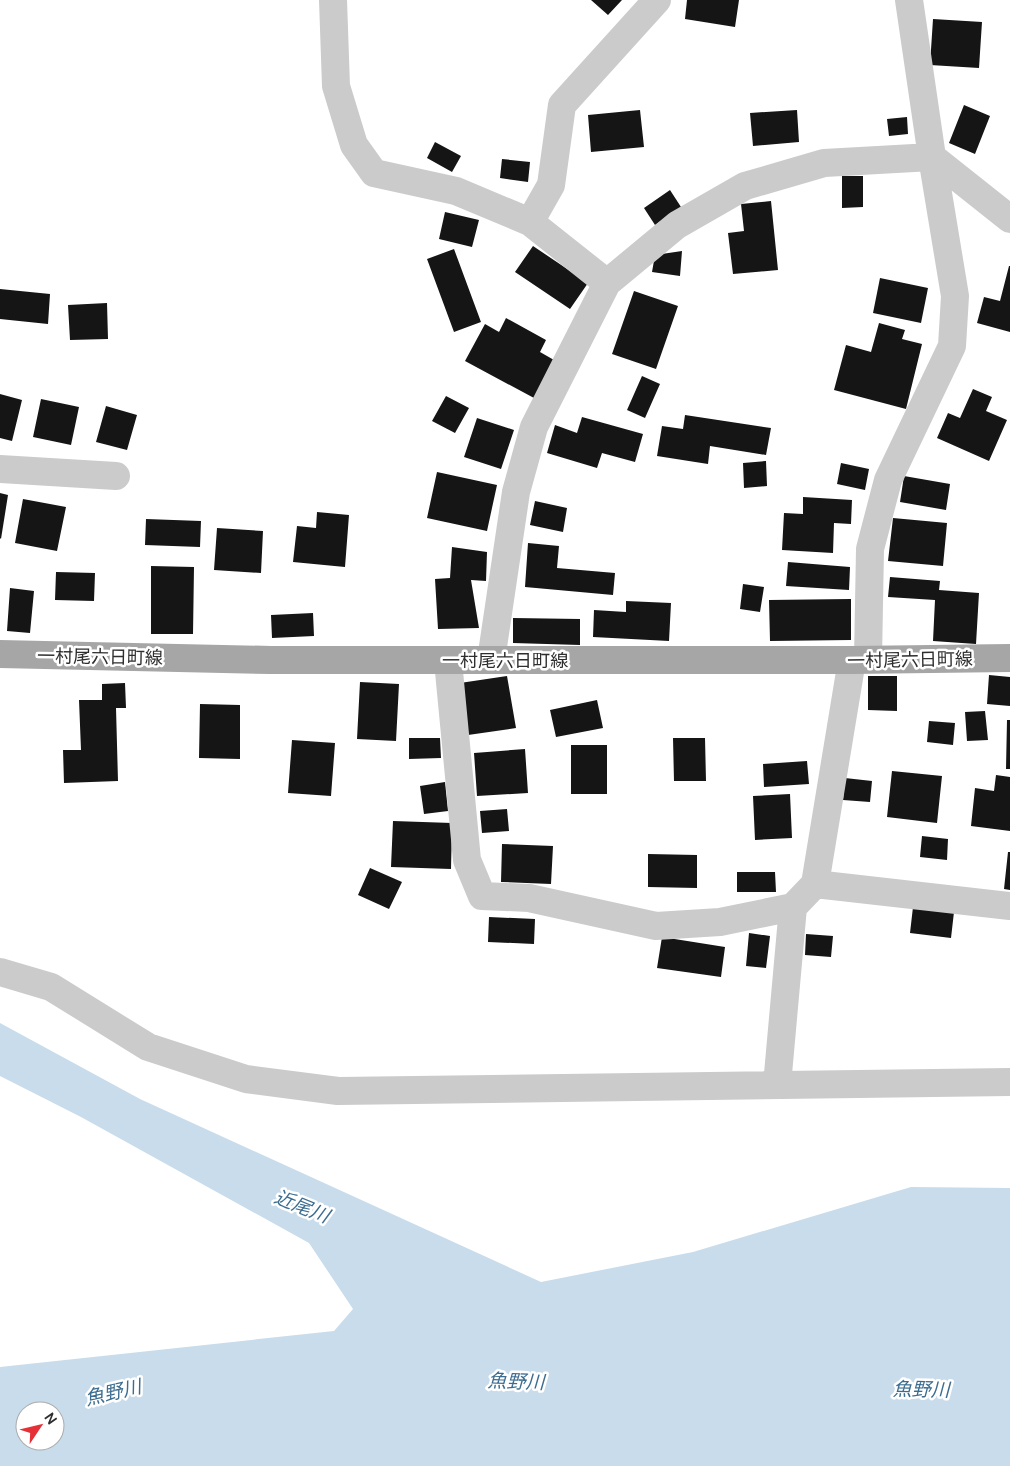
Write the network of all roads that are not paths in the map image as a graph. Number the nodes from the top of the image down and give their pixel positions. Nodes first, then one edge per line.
1 (333, 0) edge
2 (657, 0) edge
3 (909, 0) edge
4 (932, 157) junction
5 (1010, 219) edge
6 (530, 222) junction
7 (607, 283) junction
8 (0, 469) edge
9 (116, 476) dead end
10 (0, 654) edge
11 (1010, 658) edge
12 (448, 660) junction
13 (491, 660) junction
14 (860, 660) junction
15 (815, 884) junction
16 (1010, 906) edge
17 (793, 907) junction
18 (0, 972) edge
19 (1010, 1082) edge
20 (777, 1085) junction

1 - 6 street
2 - 6 street
3 - 4 street
4 - 5 street
4 - 7 street
4 - 14 street
6 - 7 street
7 - 13 street
8 - 9 street
10 - 12 main road, 一村尾六日町線
11 - 14 main road, 一村尾六日町線
12 - 13 main road, 一村尾六日町線
12 - 17 street
13 - 14 main road, 一村尾六日町線
14 - 15 street
15 - 16 street
15 - 17 street
17 - 20 street
18 - 20 street
19 - 20 street

